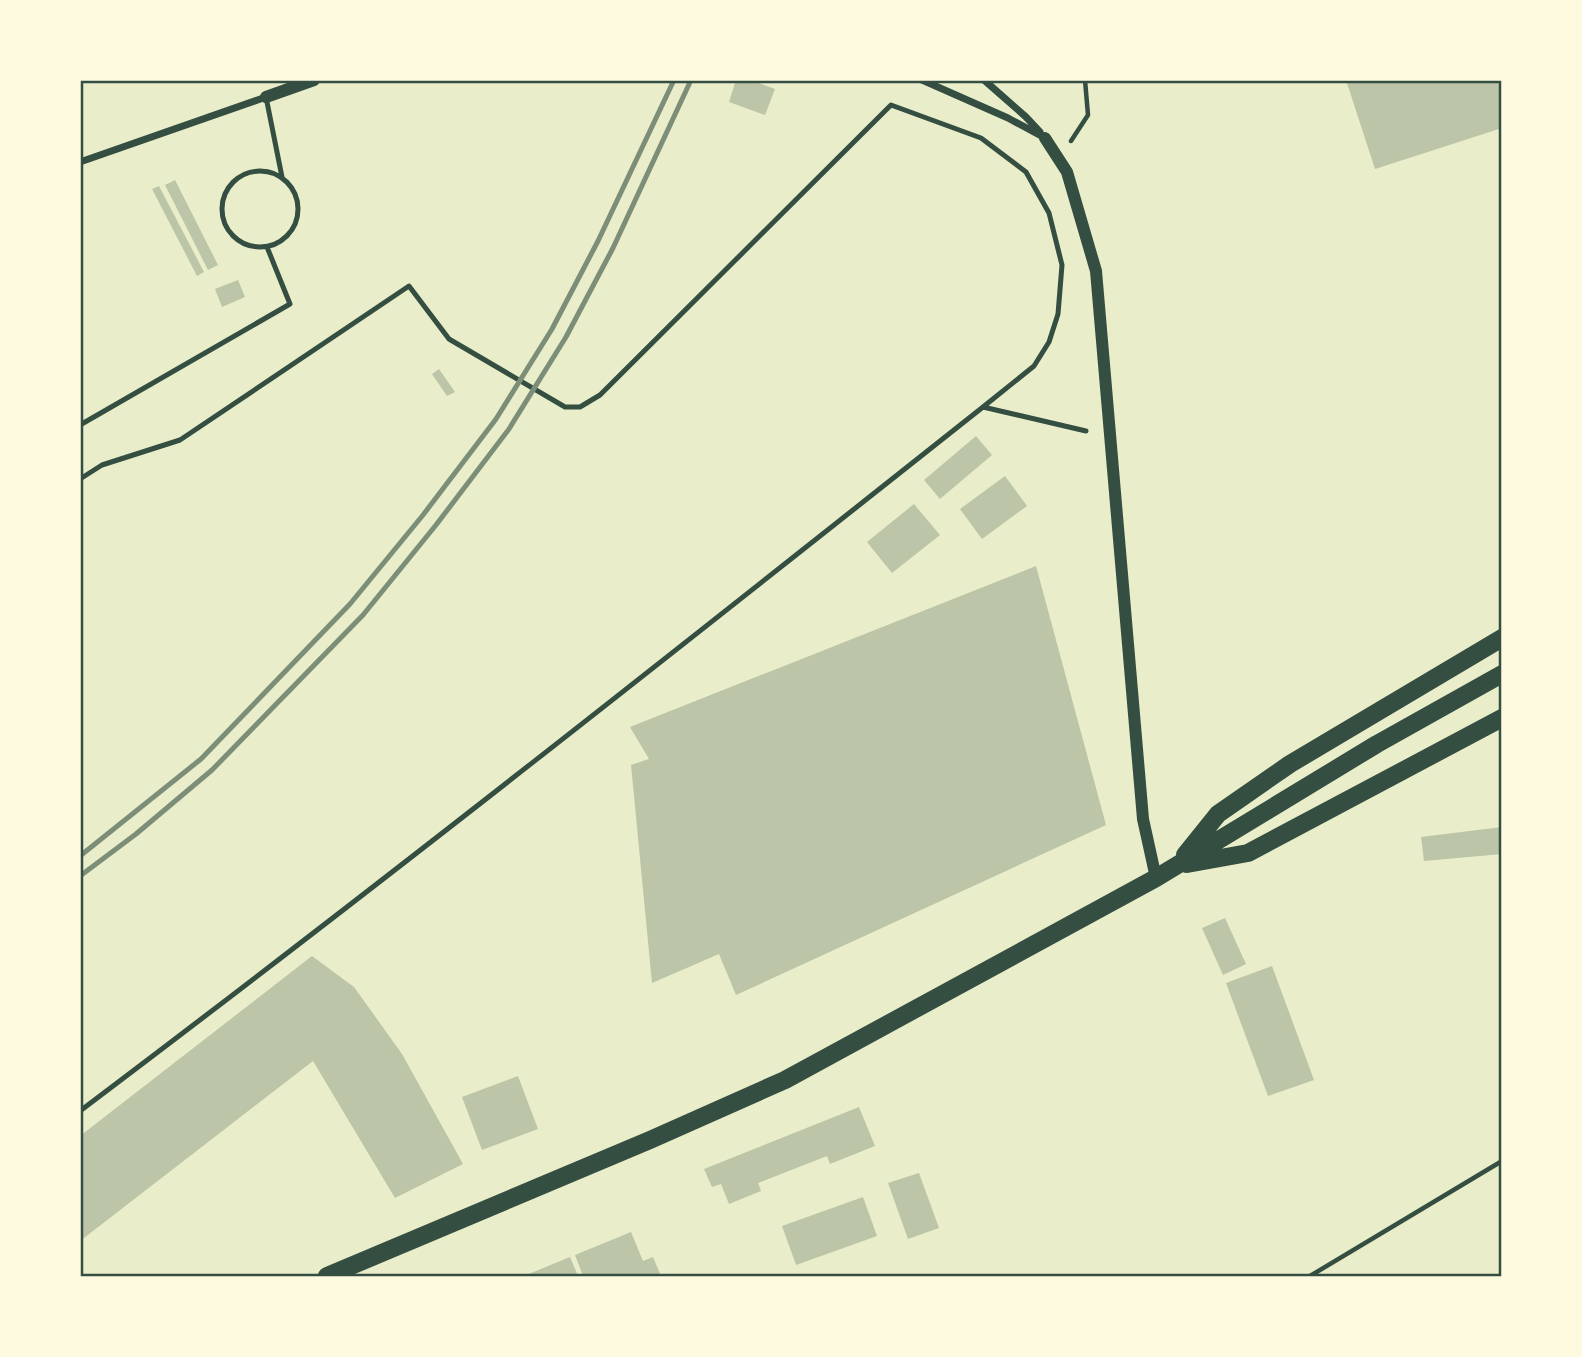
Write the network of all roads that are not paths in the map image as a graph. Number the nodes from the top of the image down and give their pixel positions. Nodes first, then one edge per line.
1 (314, 80) edge
2 (922, 80) edge
3 (984, 80) edge
4 (266, 97) junction
5 (1045, 138) junction
6 (80, 162) edge
7 (282, 177) junction
8 (267, 247) junction
9 (983, 407) junction
10 (80, 425) edge
11 (1086, 431) dead end
12 (80, 479) edge
13 (1502, 638) edge
14 (1502, 674) edge
15 (1502, 718) edge
16 (1177, 866) junction
17 (1156, 878) junction
18 (80, 1111) edge
19 (327, 1276) edge

1 - 4 street
2 - 5 street
3 - 5 street
4 - 6 street
4 - 7 lane
5 - 17 street
7 - 8 lane
7 - 8 lane
8 - 10 lane
9 - 11 lane
9 - 12 lane
9 - 18 lane
13 - 16 main road
14 - 16 main road
15 - 16 main road
16 - 17 main road
17 - 19 main road

